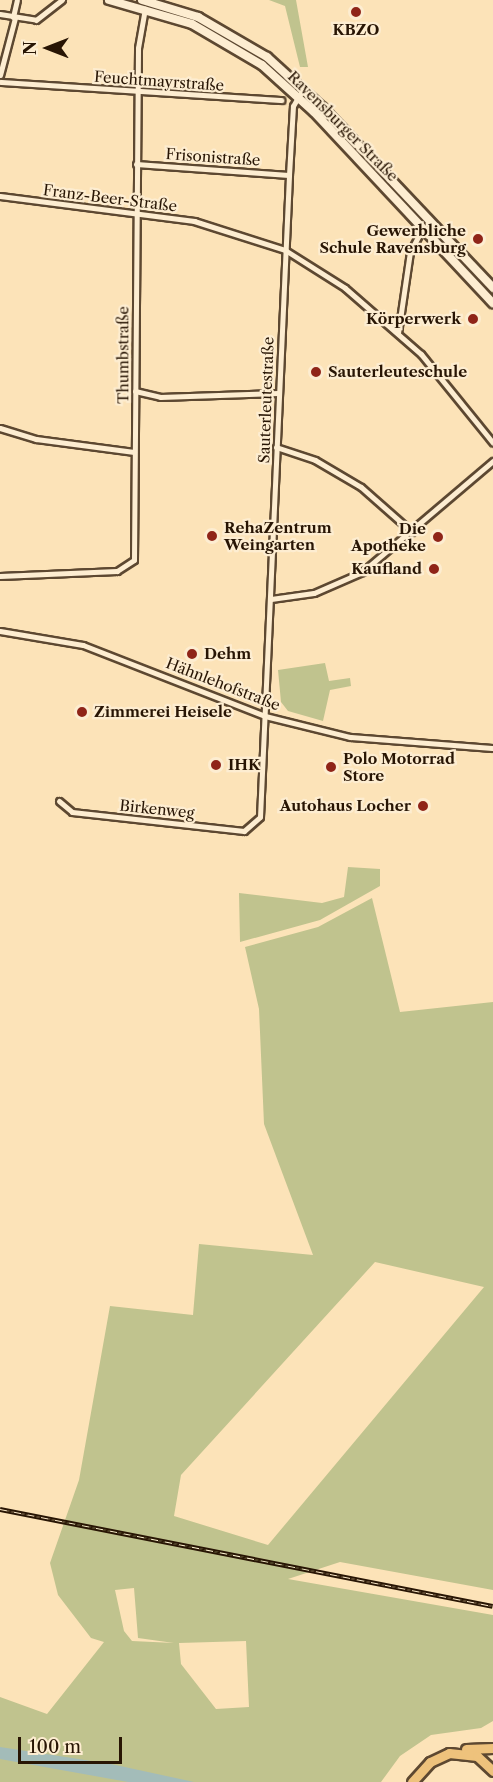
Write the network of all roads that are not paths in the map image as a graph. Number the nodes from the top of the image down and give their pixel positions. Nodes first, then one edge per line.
1 (17, 0) edge
2 (62, 0) edge
3 (109, 0) edge
4 (142, 0) edge
5 (145, 9) junction
6 (0, 14) edge
7 (14, 17) junction
8 (0, 75) edge
9 (0, 82) edge
10 (303, 88) junction
11 (138, 92) junction
12 (297, 96) junction
13 (280, 100) dead end
14 (136, 164) junction
15 (289, 175) junction
16 (0, 196) edge
17 (135, 210) junction
18 (423, 228) junction
19 (285, 250) junction
20 (493, 288) edge
21 (493, 303) edge
22 (398, 333) junction
23 (135, 392) junction
24 (278, 393) junction
25 (0, 428) edge
26 (493, 443) edge
27 (276, 447) junction
28 (134, 452) junction
29 (493, 461) edge
30 (412, 532) junction
31 (0, 576) edge
32 (271, 599) junction
33 (0, 631) edge
34 (265, 716) junction
35 (493, 748) edge
36 (59, 801) dead end
37 (256, 826) joint
38 (489, 1749) edge
39 (493, 1756) edge
40 (493, 1771) edge
41 (412, 1779) edge

1 - 7 street
2 - 7 street
3 - 5 main road, Ravensburger Straße
4 - 10 main road, Ravensburger Straße
5 - 11 street, Thumbstraße
5 - 12 main road, Ravensburger Straße
6 - 7 street
7 - 8 street
9 - 11 street, Feuchtmayrstraße
10 - 12 street
10 - 20 main road, Ravensburger Straße
11 - 13 street, Feuchtmayrstraße
11 - 14 street, Thumbstraße
12 - 15 street, Sauterleutestraße
12 - 18 main road, Ravensburger Straße
14 - 15 street, Frisonistraße
14 - 17 street, Thumbstraße
15 - 19 street, Sauterleutestraße
16 - 17 street, Franz-Beer-Straße
17 - 19 street, Franz-Beer-Straße
17 - 23 street, Thumbstraße
18 - 21 main road, Ravensburger Straße
18 - 22 street
19 - 22 street, Franz-Beer-Straße
19 - 24 street, Sauterleutestraße
22 - 26 street, Franz-Beer-Straße
23 - 24 street
23 - 28 street, Thumbstraße
24 - 27 street, Sauterleutestraße
25 - 28 street
27 - 30 street
27 - 32 street, Sauterleutestraße
28 - 31 street, Thumbstraße
29 - 30 street
30 - 32 street
32 - 34 street, Sauterleutestraße
33 - 34 street, Hähnlehofstraße
34 - 35 street, Hähnlehofstraße
34 - 37 street, Sauterleutestraße
36 - 37 street, Birkenweg
38 - 39 highway
38 - 41 highway
40 - 41 highway

